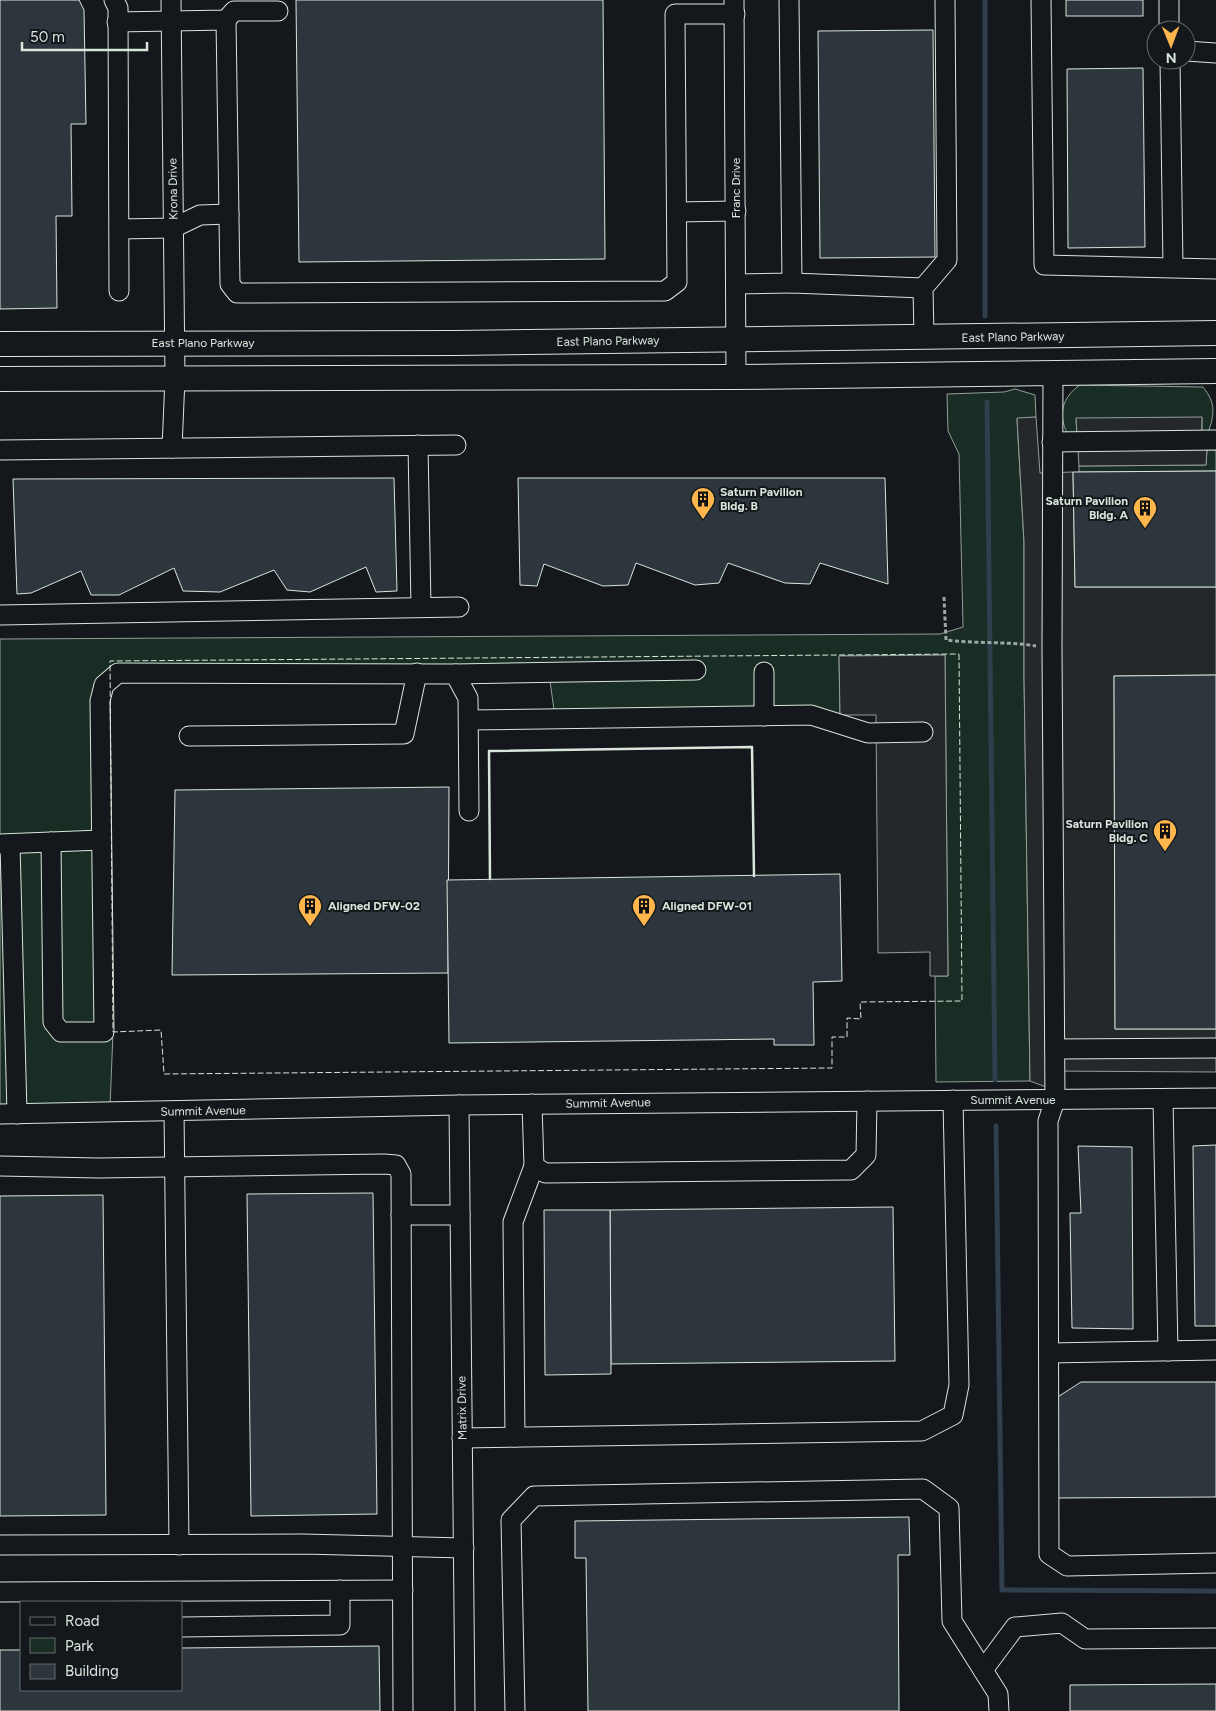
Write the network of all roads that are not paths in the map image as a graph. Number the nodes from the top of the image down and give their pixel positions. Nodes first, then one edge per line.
1 (114, 0) edge
2 (171, 0) edge
3 (789, 0) edge
4 (945, 0) edge
5 (1041, 0) edge
6 (1169, 0) edge
7 (734, 7) edge
8 (278, 11) dead end
9 (226, 20) junction
10 (1169, 20) edge
11 (171, 21) junction
12 (117, 22) junction
13 (1196, 52) edge
14 (1216, 53) edge
15 (1170, 70) edge
16 (736, 211) junction
17 (677, 212) junction
18 (229, 214) junction
19 (173, 228) junction
20 (119, 230) junction
21 (1173, 267) junction
22 (1216, 269) edge
23 (792, 282) junction
24 (736, 284) junction
25 (923, 288) junction
26 (119, 291) dead end
27 (1216, 333) edge
28 (924, 337) junction
29 (989, 338) junction
30 (737, 339) junction
31 (174, 343) junction
32 (455, 343) junction
33 (0, 344) edge
34 (1216, 371) edge
35 (1053, 373) junction
36 (990, 374) junction
37 (736, 377) junction
38 (175, 378) junction
39 (455, 378) junction
40 (0, 379) edge
41 (1216, 440) edge
42 (1052, 442) junction
43 (456, 444) dead end
44 (418, 445) junction
45 (172, 448) junction
46 (0, 450) edge
47 (421, 607) junction
48 (459, 607) dead end
49 (0, 615) edge
50 (696, 670) dead end
51 (764, 672) dead end
52 (417, 673) junction
53 (455, 674) junction
54 (764, 716) junction
55 (469, 720) junction
56 (923, 732) dead end
57 (189, 736) dead end
58 (469, 811) dead end
59 (101, 840) junction
60 (51, 842) junction
61 (5, 844) edge
62 (7, 996) edge
63 (1216, 1048) edge
64 (1055, 1049) junction
65 (8, 1061) edge
66 (1216, 1098) edge
67 (1163, 1099) junction
68 (953, 1100) junction
69 (1055, 1100) junction
70 (867, 1101) junction
71 (459, 1104) junction
72 (532, 1104) junction
73 (174, 1112) junction
74 (9, 1114) edge
75 (0, 1166) edge
76 (534, 1166) junction
77 (175, 1167) junction
78 (401, 1215) junction
79 (460, 1215) junction
80 (1216, 1350) edge
81 (1168, 1351) junction
82 (1049, 1353) junction
83 (515, 1437) junction
84 (462, 1438) junction
85 (0, 1545) edge
86 (179, 1545) junction
87 (403, 1546) junction
88 (464, 1548) junction
89 (1216, 1563) edge
90 (340, 1590) junction
91 (403, 1590) junction
92 (0, 1592) edge
93 (61, 1597) edge
94 (182, 1627) edge
95 (1216, 1638) edge
96 (982, 1670) junction
97 (512, 1709) edge
98 (403, 1711) edge
99 (465, 1711) edge
100 (999, 1711) edge

1 - 12 street
2 - 11 street, Krona Drive
3 - 23 street
4 - 25 street
5 - 21 street
6 - 10 street
7 - 16 street, Franc Drive
7 - 17 street
8 - 9 street
9 - 11 street
9 - 18 street
11 - 12 street
11 - 19 street, Krona Drive
12 - 20 street
13 - 14 street
15 - 21 street
16 - 17 street
16 - 24 street, Franc Drive
17 - 18 street
18 - 19 street
19 - 20 street
19 - 31 street, Krona Drive
20 - 26 street
21 - 22 street
23 - 24 street
23 - 25 street
24 - 30 street, Franc Drive
25 - 28 street
27 - 29 main road, East Plano Parkway
28 - 29 main road, East Plano Parkway
28 - 30 main road, East Plano Parkway
29 - 36 main road
30 - 32 main road, East Plano Parkway
30 - 37 street, Franc Drive
31 - 32 main road, East Plano Parkway
31 - 33 main road, East Plano Parkway
31 - 38 street, Krona Drive
32 - 39 main road
34 - 35 main road
35 - 36 main road
35 - 42 street
36 - 37 main road
37 - 39 main road
38 - 39 main road
38 - 40 main road
38 - 45 street, Krona Drive
41 - 42 street
42 - 64 street
43 - 44 street
44 - 45 street
44 - 47 street
45 - 46 street
47 - 48 street
47 - 49 street
50 - 53 street
51 - 54 street
52 - 53 street
52 - 57 street
52 - 59 street
53 - 55 street
54 - 55 street
54 - 56 street
55 - 58 street
59 - 60 street
59 - 60 street
60 - 61 street
61 - 62 street
62 - 65 street
63 - 64 street
64 - 69 street
65 - 74 street
66 - 67 street, Summit Avenue
67 - 69 street, Summit Avenue
67 - 81 street
68 - 69 street, Summit Avenue
68 - 70 street, Summit Avenue
68 - 83 street
69 - 82 street
70 - 72 street, Summit Avenue
70 - 76 street
71 - 72 street, Summit Avenue
71 - 73 street, Summit Avenue
71 - 79 street, Matrix Drive
72 - 76 street
73 - 74 street, Summit Avenue
73 - 77 street
75 - 77 street
76 - 83 street
77 - 78 street
77 - 86 street
78 - 79 street
78 - 87 street
79 - 84 street, Matrix Drive
80 - 81 street
81 - 82 street
82 - 89 street
83 - 84 street
84 - 88 street, Matrix Drive
85 - 86 street
86 - 87 street
87 - 88 street
87 - 91 street
88 - 99 street, Matrix Drive
90 - 91 street
90 - 93 street
90 - 94 street
91 - 98 street
92 - 93 street
95 - 96 street
96 - 97 street
96 - 100 street

